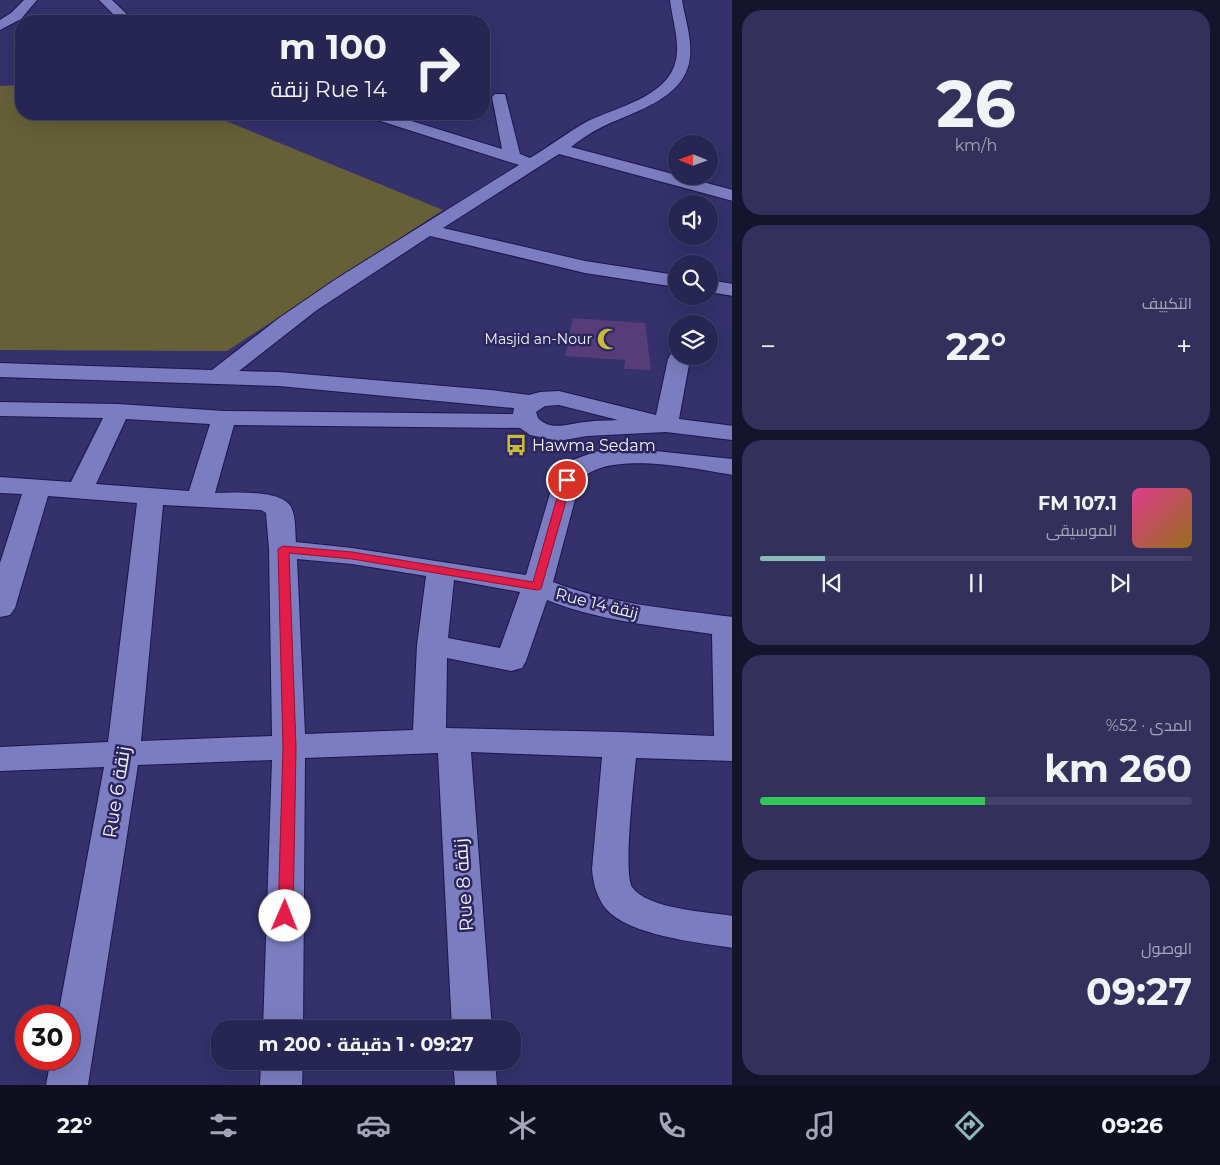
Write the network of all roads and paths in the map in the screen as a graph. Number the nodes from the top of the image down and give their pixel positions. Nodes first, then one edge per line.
1 (31, 0) edge
2 (105, 0) edge
3 (676, 0) edge
4 (0, 11) edge
5 (20, 14) joint
6 (118, 15) edge
7 (15, 17) edge
8 (0, 26) edge
9 (500, 97) dead end
10 (393, 120) edge
11 (557, 148) junction
12 (512, 158) junction
13 (533, 164) junction
14 (732, 196) edge
15 (427, 230) junction
16 (668, 280) edge
17 (718, 288) edge
18 (732, 290) edge
19 (678, 365) edge
20 (0, 370) edge
21 (216, 376) junction
22 (0, 409) edge
23 (118, 411) junction
24 (529, 412) junction
25 (224, 418) junction
26 (586, 418) junction
27 (666, 425) junction
28 (732, 433) edge
29 (732, 467) edge
30 (0, 485) edge
31 (37, 488) junction
32 (79, 492) junction
33 (151, 497) junction
34 (200, 500) junction
35 (283, 549) junction
36 (441, 570) junction
37 (537, 586) junction
38 (0, 608) edge
39 (730, 627) edge
40 (432, 645) junction
41 (731, 696) edge
42 (441, 740) junction
43 (620, 744) junction
44 (289, 748) junction
45 (732, 749) edge
46 (123, 753) junction
47 (0, 759) edge
48 (732, 932) edge
49 (283, 1020) edge
50 (471, 1020) edge
51 (282, 1070) edge
52 (475, 1070) edge
53 (67, 1085) edge
54 (282, 1085) edge
55 (476, 1085) edge

1 - 5 street
2 - 6 street
3 - 11 street
4 - 5 street
7 - 8 street
9 - 12 street
10 - 12 street
11 - 13 street
11 - 14 street
12 - 13 street
13 - 15 street
15 - 16 street
15 - 21 street
17 - 18 street
19 - 27 street
20 - 21 street
21 - 24 street
22 - 23 street
23 - 25 street
23 - 32 street
24 - 25 street
24 - 26 street
24 - 26 street
25 - 34 street
26 - 27 street
27 - 28 street
29 - 37 street
30 - 31 street
31 - 32 street
31 - 38 street
32 - 33 street
33 - 34 street
33 - 46 street, Rue 6 زنقة
34 - 35 street
35 - 36 street, Rue 14 زنقة
35 - 44 street
36 - 37 street, Rue 14 زنقة
36 - 40 street, Rue 8 زنقة
37 - 39 street, Rue 14 زنقة
37 - 40 street
39 - 41 street
40 - 42 street, Rue 8 زنقة
41 - 45 street
42 - 43 street
42 - 44 street
42 - 50 street, Rue 8 زنقة
43 - 45 street
43 - 48 street
44 - 46 street
44 - 49 street
46 - 47 street
46 - 53 street, Rue 6 زنقة
51 - 54 street
52 - 55 street

